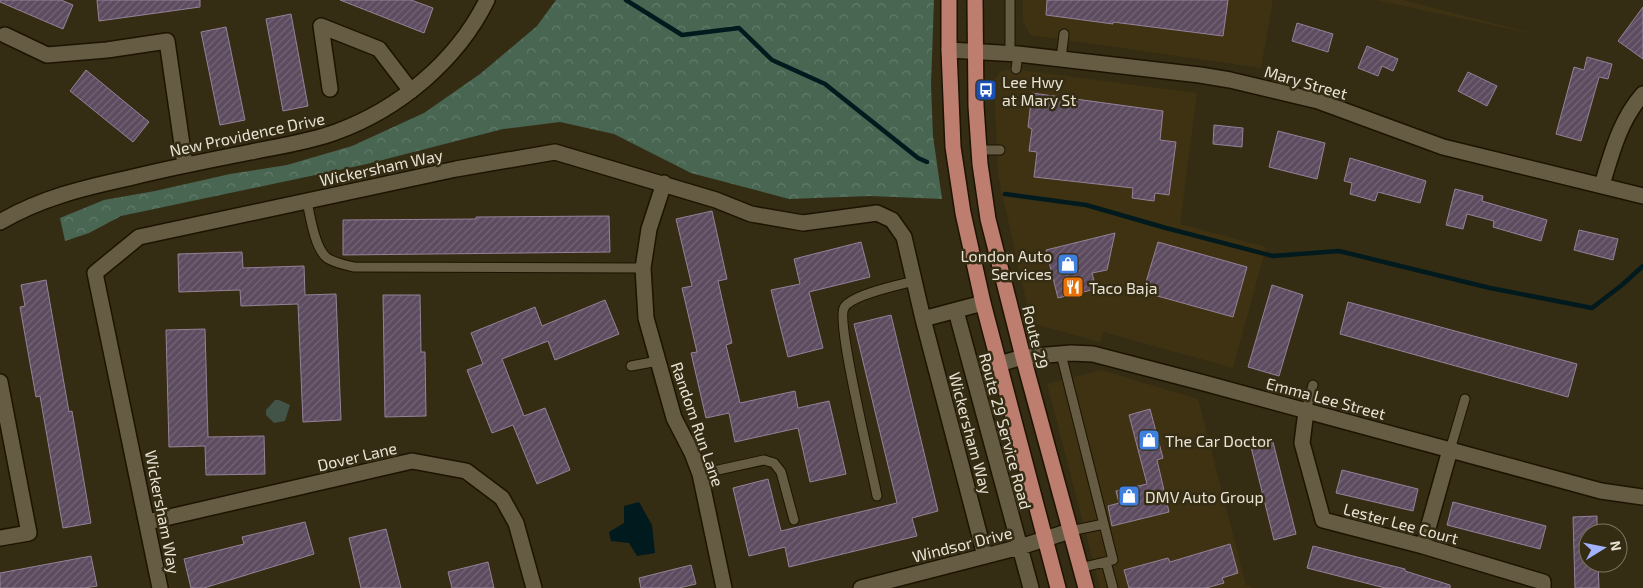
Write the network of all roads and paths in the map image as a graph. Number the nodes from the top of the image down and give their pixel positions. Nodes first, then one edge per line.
1 (486, 0) edge
2 (949, 0) edge
3 (974, 0) edge
4 (1010, 0) edge
5 (1064, 34) dead end
6 (5, 35) dead end
7 (949, 50) junction
8 (974, 51) junction
9 (1014, 59) junction
10 (1060, 59) junction
11 (330, 89) dead end
12 (410, 91) junction
13 (1643, 94) edge
14 (979, 150) junction
15 (1000, 150) dead end
16 (185, 165) junction
17 (664, 184) junction
18 (1602, 185) junction
19 (1643, 196) edge
20 (307, 201) junction
21 (0, 222) edge
22 (643, 268) junction
23 (914, 281) junction
24 (983, 303) junction
25 (956, 311) junction
26 (923, 319) junction
27 (1061, 354) junction
28 (1023, 357) junction
29 (658, 361) junction
30 (999, 364) junction
31 (632, 366) dead end
32 (0, 382) edge
33 (1314, 385) dead end
34 (1465, 399) dead end
35 (2, 406) edge
36 (1306, 411) junction
37 (1450, 450) junction
38 (700, 474) junction
39 (877, 496) dead end
40 (1643, 497) edge
41 (794, 520) dead end
42 (148, 522) junction
43 (1104, 524) junction
44 (1070, 532) junction
45 (0, 538) edge
46 (1044, 539) junction
47 (1423, 546) junction
48 (1020, 547) junction
49 (985, 556) junction
50 (1106, 562) junction
51 (1080, 568) junction
52 (160, 588) edge
53 (534, 588) edge
54 (724, 588) edge
55 (861, 588) edge
56 (1031, 588) edge
57 (1058, 588) edge
58 (1086, 588) edge
59 (1113, 588) edge
60 (1543, 588) edge

1 - 12 street, New Providence Drive
2 - 7 main road
3 - 8 main road, Route 29
4 - 9 lane
5 - 10 lane
6 - 16 street
7 - 8 street, Mary Street
7 - 24 main road
8 - 9 street, Mary Street
8 - 14 main road, Route 29
9 - 10 street, Mary Street
10 - 18 street, Mary Street
11 - 12 street
12 - 16 street, New Providence Drive
13 - 18 street
14 - 15 lane
14 - 28 main road, Route 29
16 - 21 street, New Providence Drive
17 - 20 street, Wickersham Way
17 - 22 street, Random Run Lane
17 - 23 street, Wickersham Way
18 - 19 street, Mary Street
20 - 22 lane
20 - 42 street, Wickersham Way
22 - 29 street, Random Run Lane
23 - 26 street, Wickersham Way
23 - 39 lane
24 - 25 street
24 - 30 main road
25 - 26 street
25 - 48 street, Route 29 Service Road
26 - 49 street, Wickersham Way
27 - 28 street, Emma Lee Street
27 - 36 street, Emma Lee Street
27 - 43 lane
28 - 30 street, Emma Lee Street
28 - 44 main road, Route 29
29 - 31 lane
29 - 38 street, Random Run Lane
30 - 46 main road
32 - 35 street
33 - 36 lane
34 - 37 lane
35 - 45 street
36 - 37 street, Emma Lee Street
36 - 47 street, Lester Lee Court
37 - 40 street, Emma Lee Street
37 - 47 street
38 - 41 lane
38 - 54 street, Random Run Lane
42 - 52 street, Wickersham Way
42 - 53 street, Dover Lane
43 - 44 lane
43 - 50 lane
44 - 46 street, Windsor Drive
44 - 51 main road, Route 29
46 - 48 street, Windsor Drive
46 - 57 main road
47 - 60 street, Lester Lee Court
48 - 49 street, Windsor Drive
48 - 56 street, Route 29 Service Road
49 - 55 street, Windsor Drive
50 - 51 lane
50 - 59 lane
51 - 58 main road, Route 29

